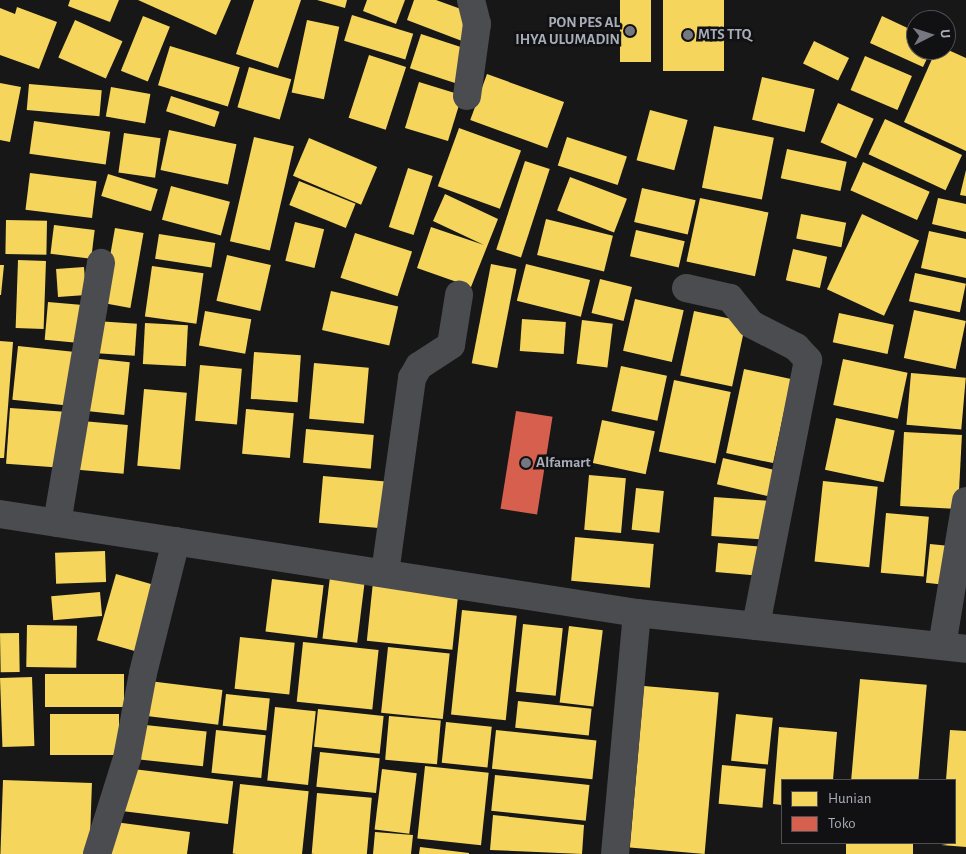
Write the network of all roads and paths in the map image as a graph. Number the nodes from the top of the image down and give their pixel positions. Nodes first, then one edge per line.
1 (471, 0) edge
2 (467, 96) dead end
3 (101, 263) dead end
4 (686, 288) dead end
5 (458, 295) dead end
6 (966, 501) edge
7 (0, 514) edge
8 (57, 522) junction
9 (176, 541) junction
10 (385, 573) junction
11 (637, 613) junction
12 (756, 626) junction
13 (954, 647) edge
14 (97, 854) edge
15 (615, 854) edge

1 - 2 street
3 - 8 street
4 - 12 street
5 - 10 street
6 - 13 street
7 - 8 street
8 - 9 street
9 - 10 street
9 - 14 street
10 - 11 street
11 - 12 street
11 - 15 street
12 - 13 street

